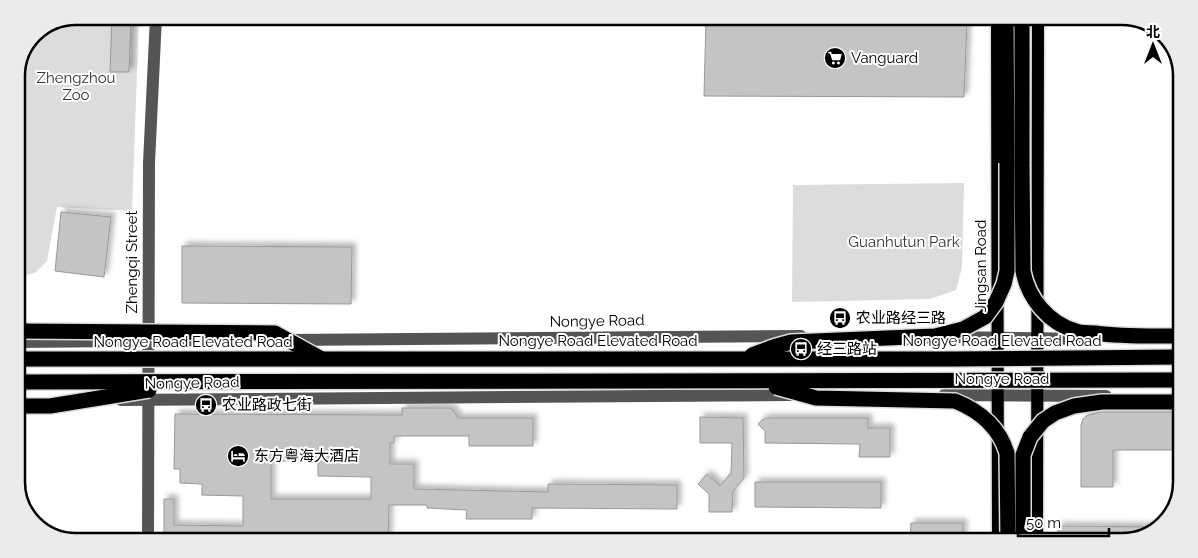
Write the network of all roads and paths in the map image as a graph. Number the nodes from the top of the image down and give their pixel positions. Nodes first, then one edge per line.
1 (156, 25) edge
2 (997, 25) edge
3 (1006, 25) edge
4 (1022, 25) edge
5 (1038, 25) edge
6 (1015, 164) junction
7 (25, 332) edge
8 (998, 338) junction
9 (1038, 338) junction
10 (1173, 338) edge
11 (1173, 338) edge
12 (149, 341) junction
13 (25, 342) edge
14 (1173, 357) edge
15 (25, 359) edge
16 (322, 359) junction
17 (744, 359) junction
18 (1173, 380) edge
19 (25, 382) edge
20 (193, 382) junction
21 (756, 382) junction
22 (998, 396) junction
23 (1038, 396) junction
24 (1173, 396) edge
25 (25, 399) edge
26 (149, 399) junction
27 (1173, 402) edge
28 (25, 406) edge
29 (148, 533) edge
30 (998, 533) edge
31 (1008, 533) edge
32 (1023, 533) edge
33 (1037, 533) edge

1 - 12 street, Zhengqi Street
2 - 8 main road, Jingsan Road
3 - 6 highway
4 - 6 highway
5 - 9 main road
6 - 10 highway, bridge
6 - 17 highway, bridge
7 - 16 highway, bridge
8 - 9 street, Nongye Road
8 - 12 street, Nongye Road
8 - 22 main road, Jingsan Road
9 - 11 street, Nongye Road
9 - 23 main road
12 - 13 street, Nongye Road
12 - 26 street, Zhengqi Street
14 - 17 highway, Nongye Road Elevated Road, bridge
15 - 16 highway, Nongye Road Elevated Road, bridge
16 - 17 highway, Nongye Road Elevated Road, bridge
18 - 21 highway, bridge
19 - 20 highway, bridge
20 - 21 highway, bridge
20 - 28 highway, bridge
21 - 31 highway, bridge
22 - 23 street, Nongye Road
22 - 26 street, Nongye Road
22 - 30 main road, Jingsan Road
23 - 24 street, Nongye Road
23 - 33 main road
25 - 26 street, Nongye Road
26 - 29 street, Zhengqi Street
27 - 32 highway, bridge

